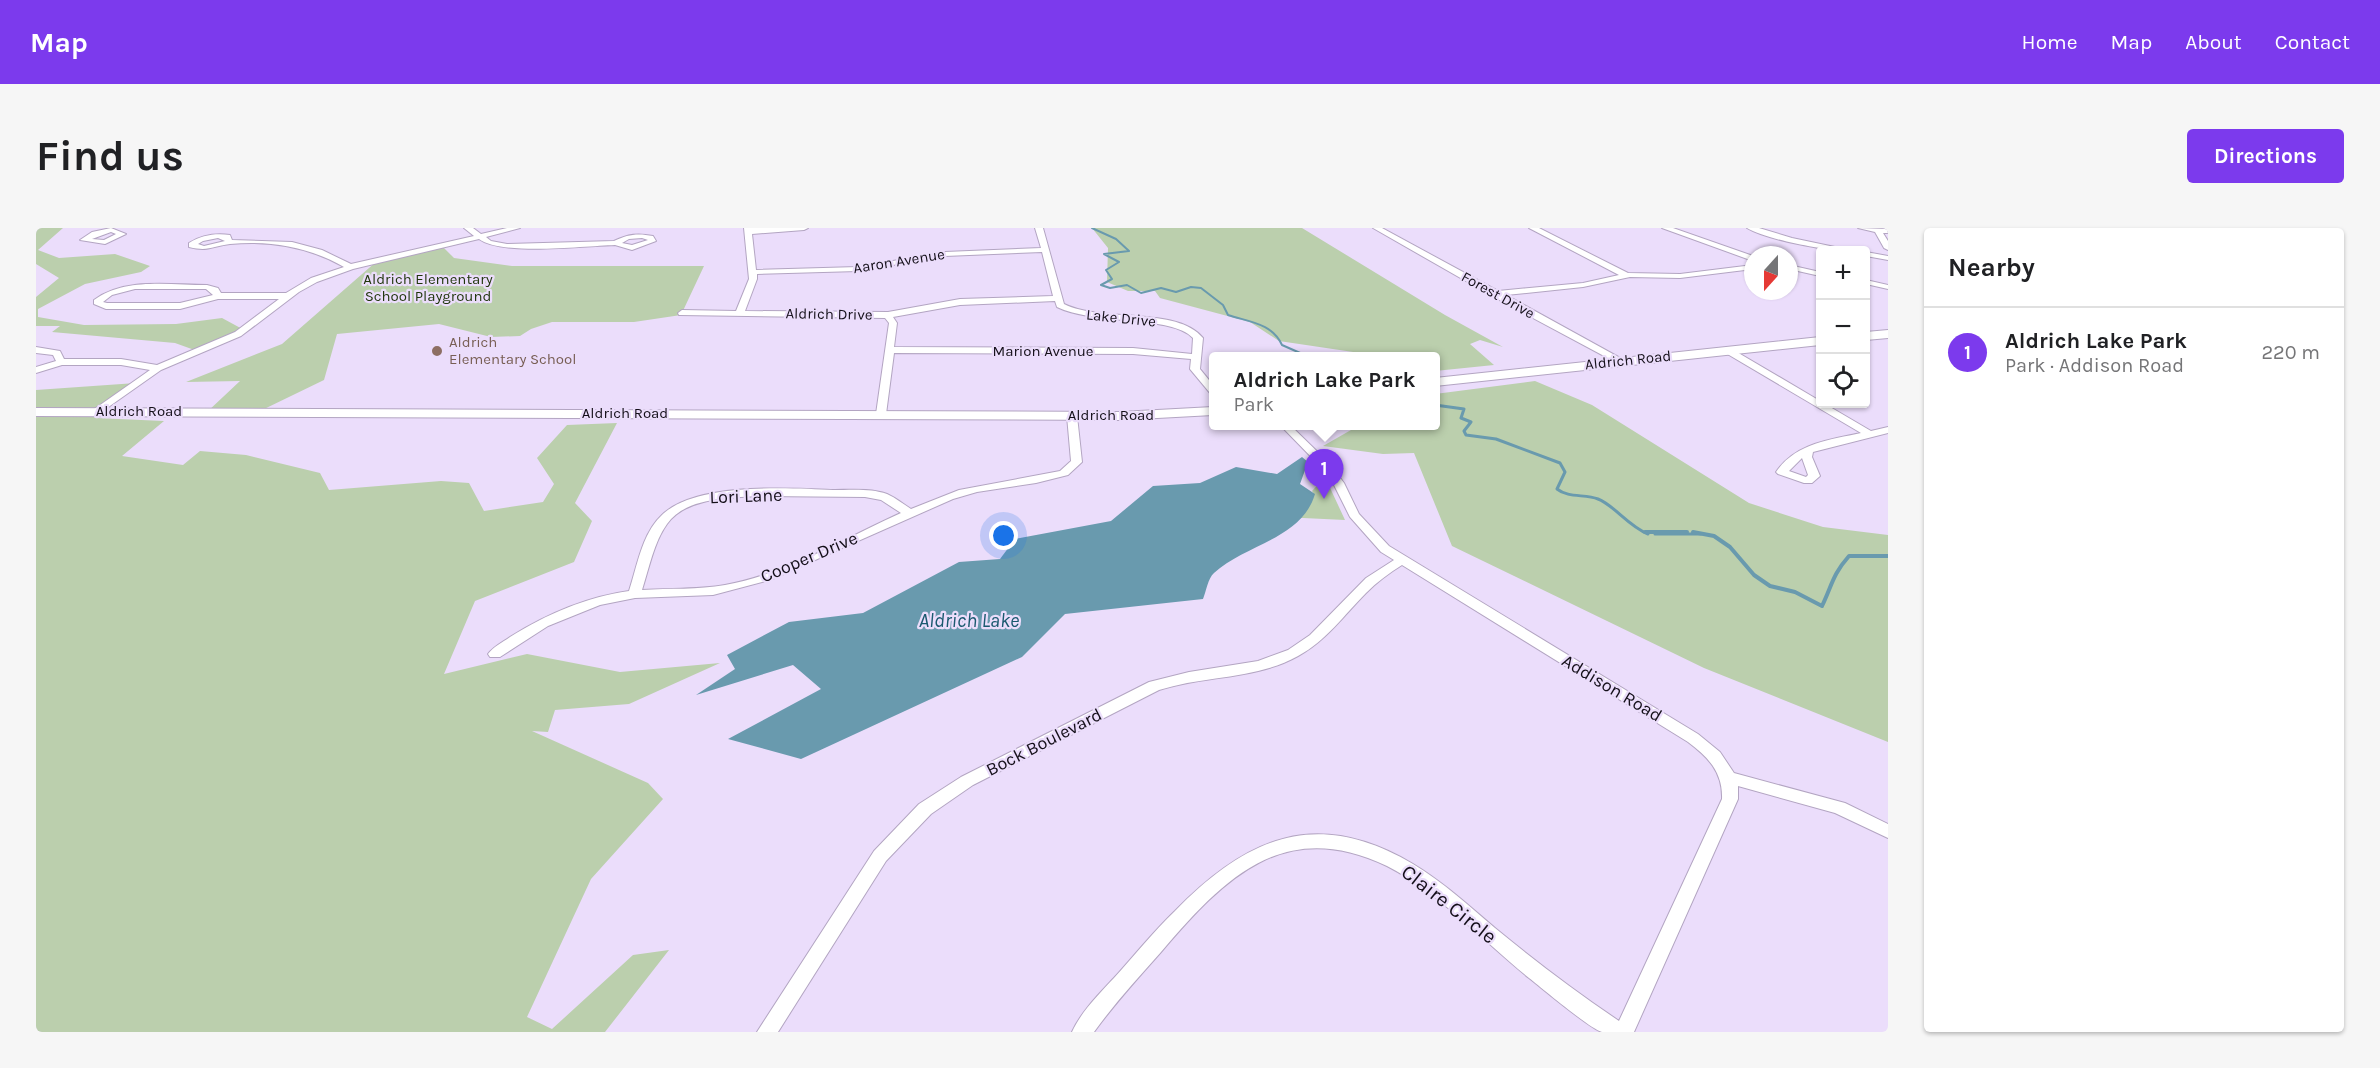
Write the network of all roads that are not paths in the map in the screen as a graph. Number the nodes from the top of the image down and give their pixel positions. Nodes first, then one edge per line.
1 (468, 228) edge
2 (516, 228) edge
3 (804, 228) edge
4 (1039, 228) edge
5 (1377, 228) edge
6 (1533, 228) edge
7 (1666, 228) edge
8 (1751, 228) edge
9 (1862, 228) edge
10 (749, 230) edge
11 (1878, 230) junction
12 (1888, 231) edge
13 (479, 238) junction
14 (230, 242) dead end
15 (616, 243) dead end
16 (1823, 246) edge
17 (1888, 248) edge
18 (1044, 250) junction
19 (1870, 255) edge
20 (1744, 256) edge
21 (1888, 258) edge
22 (350, 267) junction
23 (1744, 268) edge
24 (1798, 269) edge
25 (753, 272) junction
26 (1816, 273) edge
27 (1626, 275) junction
28 (1870, 283) edge
29 (1887, 285) edge
30 (1495, 294) junction
31 (218, 296) junction
32 (288, 296) junction
33 (1057, 298) junction
34 (740, 313) junction
35 (682, 314) dead end
36 (888, 315) junction
37 (1888, 334) edge
38 (1870, 336) edge
39 (1816, 341) edge
40 (890, 350) junction
41 (1728, 350) junction
42 (36, 351) edge
43 (1195, 357) junction
44 (1619, 361) junction
45 (61, 362) junction
46 (158, 368) junction
47 (36, 370) edge
48 (1440, 381) edge
49 (1209, 388) edge
50 (1209, 411) edge
51 (36, 412) edge
52 (97, 412) junction
53 (881, 414) junction
54 (1071, 416) junction
55 (1290, 430) edge
56 (1888, 430) edge
57 (1868, 433) junction
58 (1808, 450) dead end
59 (910, 513) junction
60 (1402, 560) junction
61 (634, 594) junction
62 (495, 654) dead end
63 (1728, 777) junction
64 (1888, 831) edge
65 (767, 1032) edge
66 (1082, 1032) edge
67 (1618, 1032) edge
68 (1624, 1032) edge

1 - 13 street
2 - 13 street
3 - 10 street
4 - 18 street
5 - 30 street, Forest Drive
6 - 27 street
7 - 20 street
8 - 16 street
9 - 11 street
10 - 25 street
11 - 12 street
11 - 17 street
13 - 15 street
13 - 22 street
14 - 22 street
18 - 25 street, Aaron Avenue
18 - 33 street
19 - 21 street
22 - 32 street
23 - 27 street
24 - 26 street
25 - 34 street
27 - 30 street
28 - 29 street
30 - 44 street, Forest Drive
31 - 31 street
31 - 32 street
32 - 46 street
33 - 36 street
33 - 43 street, Lake Drive
34 - 35 street, Aldrich Drive
34 - 36 street, Aldrich Drive
36 - 40 street, Aldrich Drive
37 - 38 main road
39 - 41 main road, Aldrich Road
40 - 43 street, Marion Avenue
40 - 53 street, Aldrich Drive
41 - 44 main road, Aldrich Road
41 - 57 street
42 - 45 street
43 - 49 street, Lake Drive
44 - 48 main road, Aldrich Road
45 - 46 street
45 - 47 street
46 - 52 street
50 - 54 main road, Aldrich Road
51 - 52 main road, Aldrich Road
52 - 53 main road, Aldrich Road
53 - 54 main road, Aldrich Road
54 - 59 street, Cooper Drive
55 - 60 street, Addison Road
56 - 57 street
57 - 58 street
59 - 61 street, Cooper Drive
59 - 61 street, Lori Lane
60 - 63 street, Addison Road
60 - 65 street, Bock Boulevard
61 - 62 street, Cooper Drive
63 - 64 street
63 - 68 street
66 - 67 street, Claire Circle

